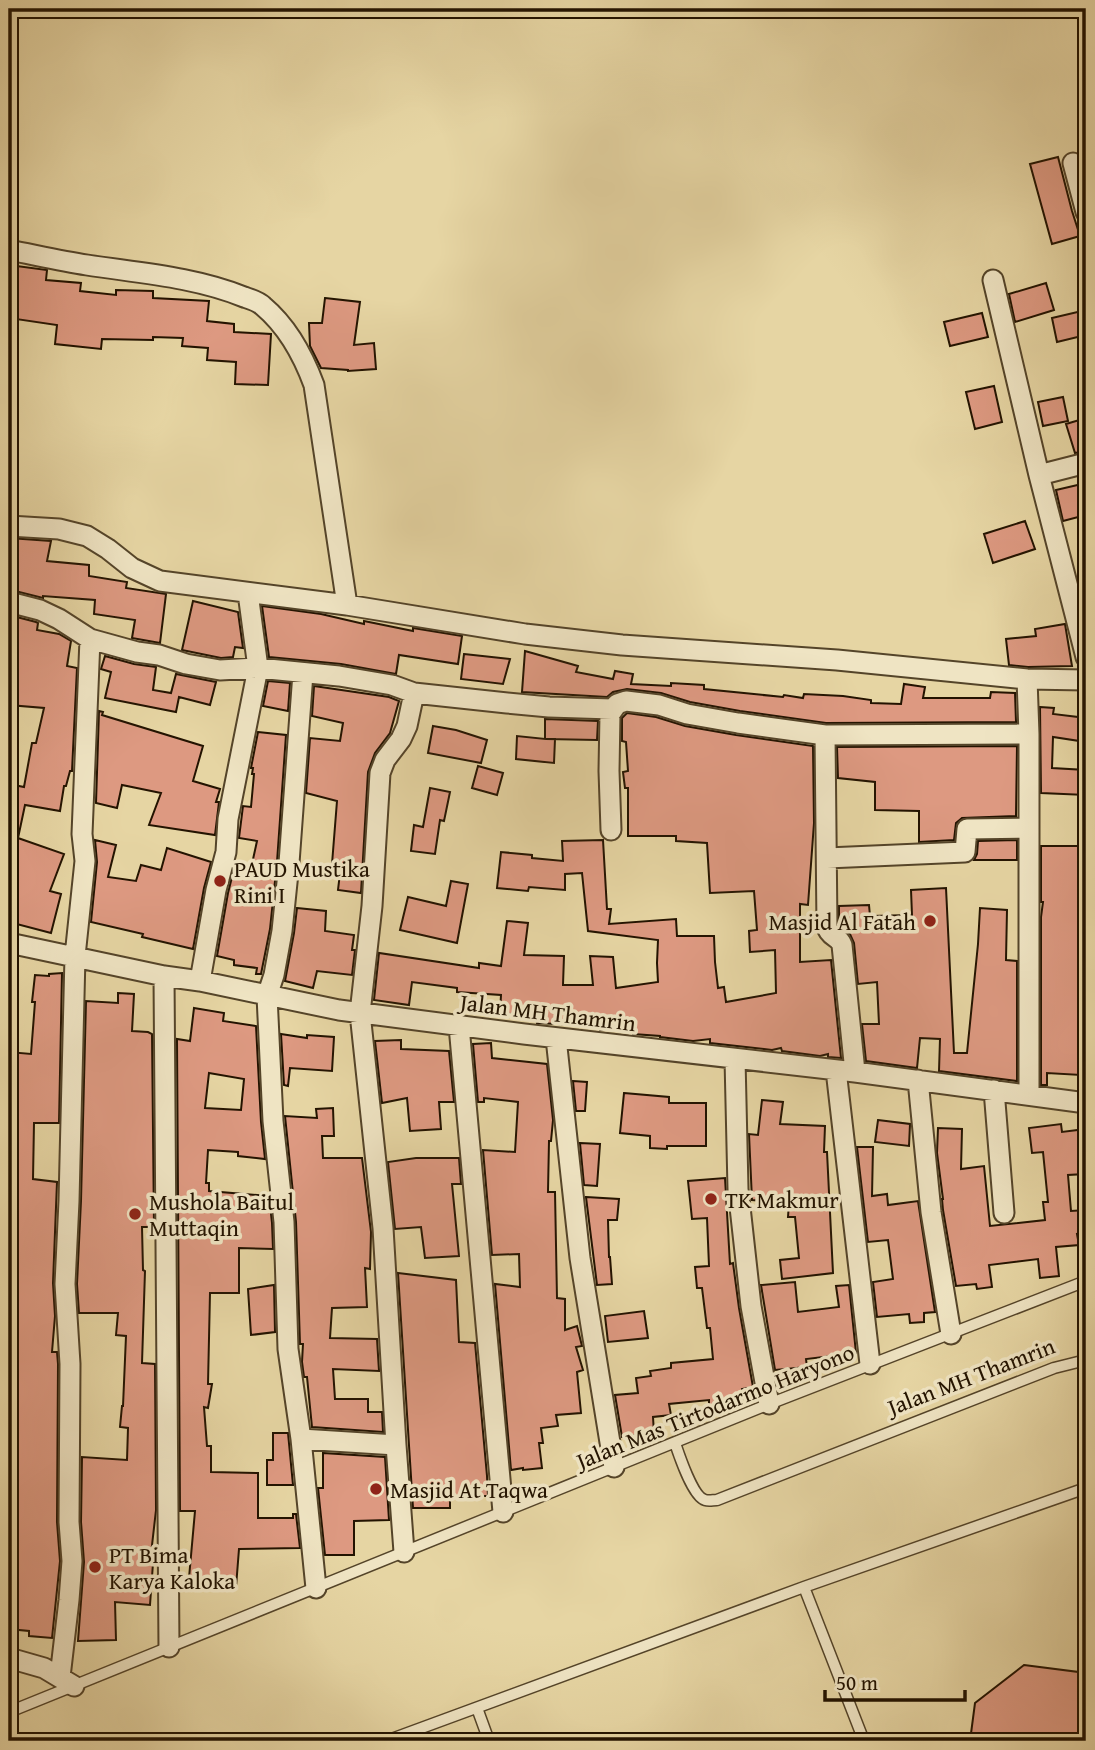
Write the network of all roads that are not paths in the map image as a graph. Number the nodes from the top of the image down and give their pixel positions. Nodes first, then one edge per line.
1 (1073, 163) dead end
2 (1086, 212) edge
3 (9, 250) edge
4 (993, 279) dead end
5 (1086, 463) edge
6 (1039, 475) junction
7 (9, 526) edge
8 (248, 593) junction
9 (9, 602) edge
10 (347, 605) junction
11 (90, 639) junction
12 (1086, 657) edge
13 (258, 668) junction
14 (303, 673) junction
15 (1027, 680) junction
16 (1086, 680) edge
17 (414, 693) junction
18 (612, 709) junction
19 (1028, 734) junction
20 (825, 735) junction
21 (1029, 828) junction
22 (611, 830) dead end
23 (828, 858) junction
24 (9, 943) edge
25 (75, 956) junction
26 (164, 976) junction
27 (200, 981) junction
28 (267, 996) junction
29 (360, 1013) junction
30 (459, 1026) junction
31 (556, 1038) junction
32 (735, 1059) junction
33 (846, 1071) junction
34 (918, 1080) junction
35 (994, 1090) junction
36 (1029, 1095) junction
37 (1086, 1103) edge
38 (1004, 1213) dead end
39 (1086, 1281) edge
40 (951, 1334) junction
41 (1086, 1360) edge
42 (870, 1364) junction
43 (769, 1404) junction
44 (301, 1439) junction
45 (675, 1443) junction
46 (396, 1445) junction
47 (614, 1467) junction
48 (1086, 1488) edge
49 (503, 1512) junction
50 (404, 1552) junction
51 (804, 1587) junction
52 (316, 1588) junction
53 (169, 1647) junction
54 (9, 1658) edge
55 (67, 1681) junction
56 (477, 1708) junction
57 (9, 1712) edge
58 (386, 1741) edge
59 (489, 1741) edge
60 (864, 1741) edge

1 - 2 street
3 - 10 street
4 - 6 street
5 - 6 street
6 - 12 street
7 - 8 street
8 - 10 street
8 - 13 street
9 - 11 street
10 - 15 street
11 - 13 street
11 - 25 street
13 - 14 street
13 - 27 street
14 - 17 street
14 - 28 street
15 - 16 street
15 - 19 street
17 - 18 street
17 - 29 street
18 - 20 street
18 - 22 street
19 - 20 street
19 - 21 street
20 - 23 street
21 - 23 street
21 - 36 street
23 - 33 street
24 - 25 street, Jalan MH Thamrin
25 - 26 street, Jalan MH Thamrin
25 - 55 street
26 - 27 street, Jalan MH Thamrin
26 - 53 street
27 - 28 street, Jalan MH Thamrin
28 - 29 street, Jalan MH Thamrin
28 - 44 street
29 - 30 street, Jalan MH Thamrin
29 - 46 street
30 - 31 street, Jalan MH Thamrin
30 - 49 street
31 - 32 street, Jalan MH Thamrin
31 - 47 street
32 - 33 street, Jalan MH Thamrin
32 - 43 street
33 - 34 street, Jalan MH Thamrin
33 - 42 street
34 - 35 street, Jalan MH Thamrin
34 - 40 street
35 - 36 street, Jalan MH Thamrin
35 - 38 street
36 - 37 street, Jalan MH Thamrin
39 - 40 lane, Jalan Mas Tirtodarmo Haryono
40 - 42 lane, Jalan Mas Tirtodarmo Haryono
41 - 45 lane, Jalan MH Thamrin
42 - 43 lane, Jalan Mas Tirtodarmo Haryono
43 - 45 lane, Jalan Mas Tirtodarmo Haryono
44 - 46 street
44 - 52 street
45 - 47 lane, Jalan Mas Tirtodarmo Haryono
46 - 50 street
47 - 49 lane, Jalan Mas Tirtodarmo Haryono
48 - 51 lane
49 - 50 lane, Jalan Mas Tirtodarmo Haryono
50 - 52 lane, Jalan Mas Tirtodarmo Haryono
51 - 56 lane
51 - 60 lane
52 - 53 lane, Jalan Mas Tirtodarmo Haryono
53 - 55 lane, Jalan Mas Tirtodarmo Haryono
54 - 55 street
55 - 57 lane, Jalan Mas Tirtodarmo Haryono
56 - 58 lane
56 - 59 lane

